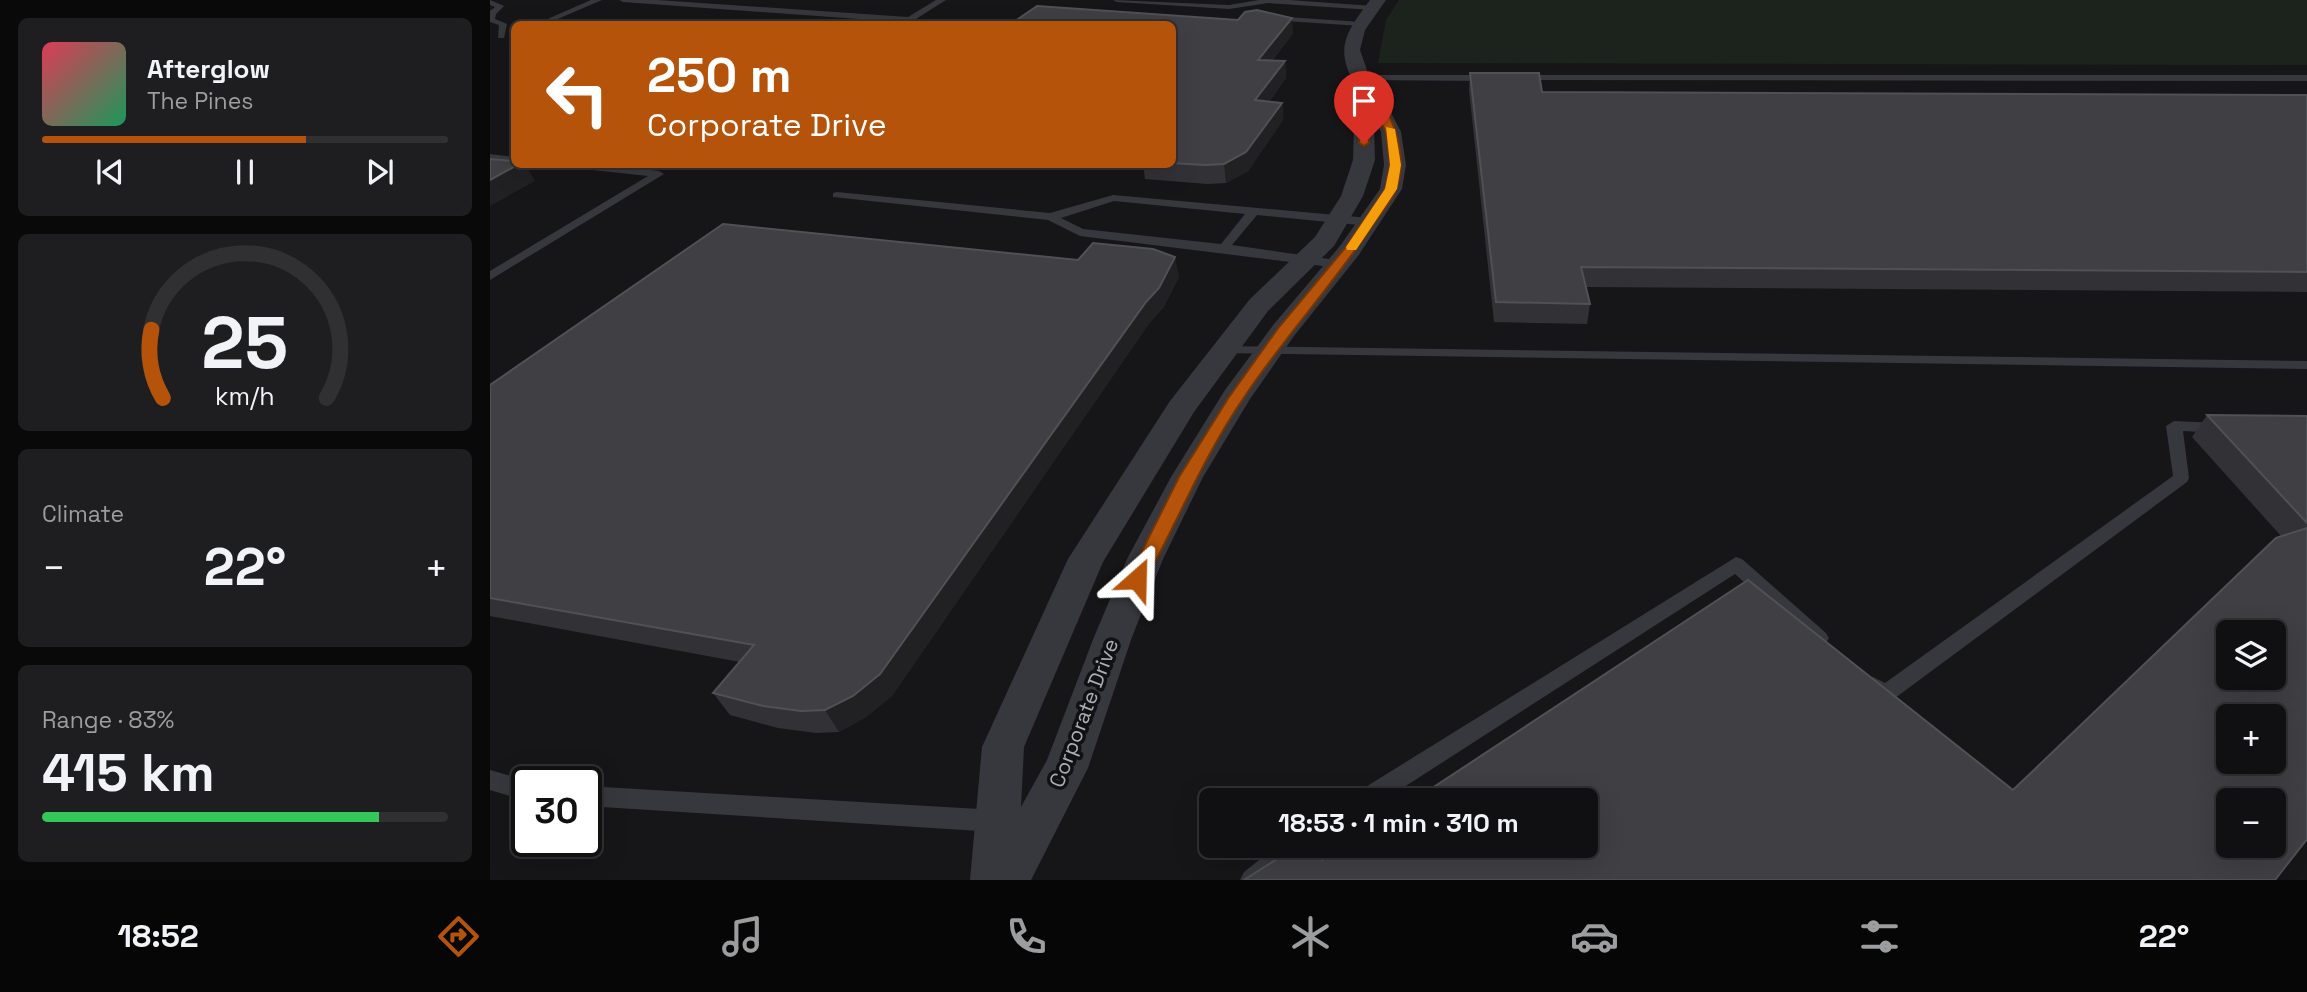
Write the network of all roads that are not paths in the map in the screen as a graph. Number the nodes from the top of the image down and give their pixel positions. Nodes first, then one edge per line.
1 (598, 0) edge
2 (623, 0) edge
3 (942, 0) edge
4 (1117, 0) edge
5 (490, 2) edge
6 (1375, 4) edge
7 (1229, 7) junction
8 (1255, 16) edge
9 (1268, 17) edge
10 (547, 21) edge
11 (893, 21) edge
12 (908, 21) edge
13 (1362, 24) junction
14 (490, 36) edge
15 (1360, 78) junction
16 (1501, 78) edge
17 (1515, 78) edge
18 (2307, 78) edge
19 (490, 157) edge
20 (511, 160) edge
21 (603, 168) edge
22 (837, 195) dead end
23 (1253, 212) junction
24 (1051, 217) junction
25 (1354, 221) junction
26 (1224, 248) junction
27 (1306, 259) junction
28 (1339, 264) junction
29 (490, 276) edge
30 (1225, 350) junction
31 (1270, 350) junction
32 (2307, 365) edge
33 (2240, 429) edge
34 (1834, 651) edge
35 (1864, 677) edge
36 (490, 780) edge
37 (511, 786) edge
38 (1383, 788) edge
39 (602, 797) edge
40 (998, 821) junction
41 (1280, 858) edge
42 (994, 880) edge
43 (1006, 880) edge
44 (1252, 880) edge

1 - 10 lane
2 - 11 lane
3 - 12 lane
4 - 7 lane
5 - 14 lane
6 - 7 lane
6 - 13 street, Corporate Drive
7 - 8 lane
9 - 13 lane
13 - 15 street, Corporate Drive
15 - 16 lane
15 - 25 street, Corporate Drive
17 - 18 lane
19 - 20 lane
21 - 29 lane
22 - 24 lane
23 - 24 lane
23 - 25 lane
23 - 26 lane
24 - 26 lane
25 - 27 street, Corporate Drive
25 - 28 street, Corporate Drive
26 - 27 lane
27 - 28 lane
27 - 30 street, Corporate Drive
28 - 31 street, Corporate Drive
30 - 31 lane
30 - 40 street, Corporate Drive
31 - 32 lane
31 - 43 street, Corporate Drive
33 - 35 lane
34 - 38 lane
36 - 37 lane
39 - 40 lane
40 - 42 street, Corporate Drive
41 - 44 lane

